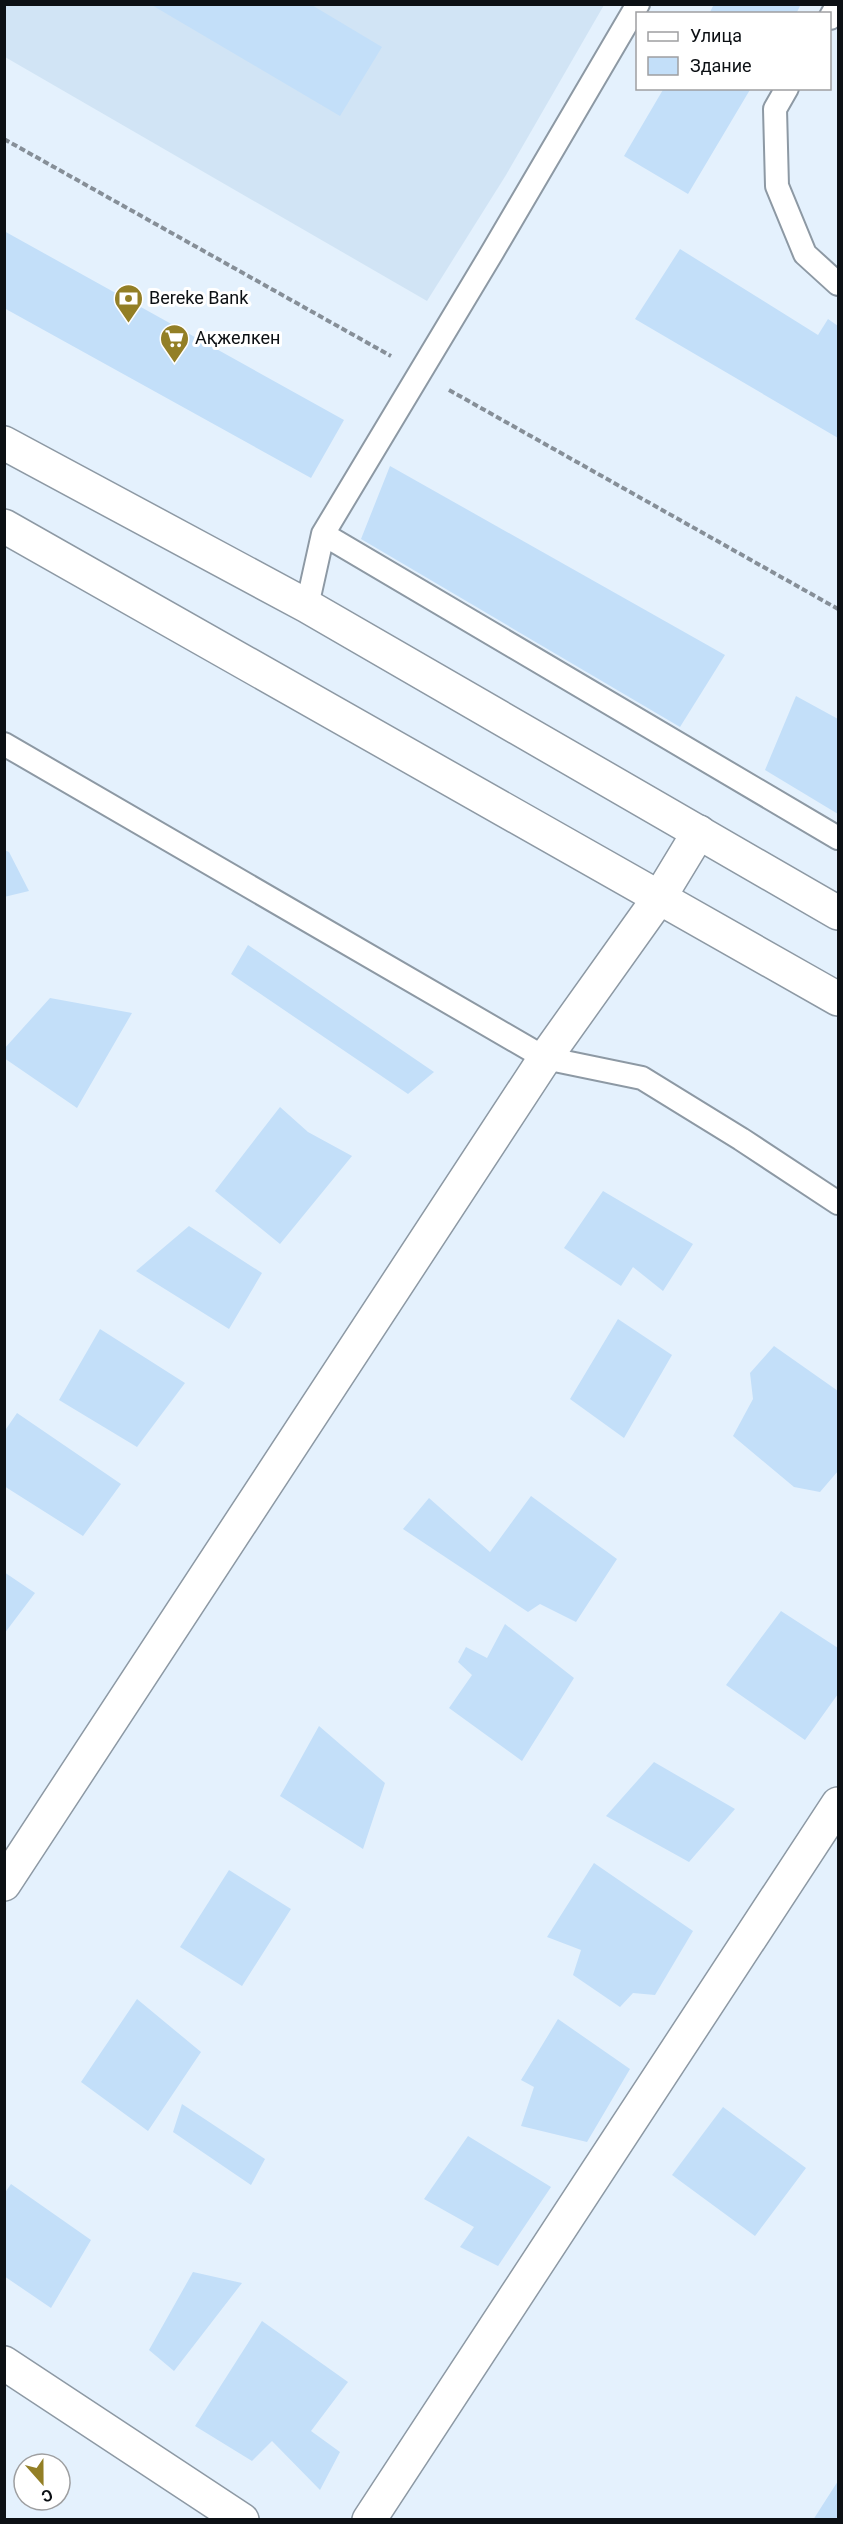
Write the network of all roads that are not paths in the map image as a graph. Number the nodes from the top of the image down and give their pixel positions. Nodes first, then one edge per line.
1 (638, 4) edge
2 (786, 90) edge
3 (838, 285) edge
4 (4, 443) edge
5 (4, 526) edge
6 (323, 534) junction
7 (306, 606) junction
8 (4, 744) edge
9 (699, 832) junction
10 (838, 838) edge
11 (659, 898) junction
12 (838, 913) edge
13 (838, 999) edge
14 (545, 1058) junction
15 (838, 1203) edge
16 (838, 1804) edge
17 (4, 1884) edge
18 (4, 2363) edge
19 (242, 2520) edge
20 (369, 2520) edge

1 - 6 lane
2 - 3 lane
4 - 7 street
5 - 11 street
6 - 7 lane
6 - 10 lane
7 - 9 street
8 - 14 lane
9 - 11 street
9 - 12 street
11 - 13 street
11 - 14 street
14 - 15 lane
14 - 17 street
16 - 20 street
18 - 19 street

